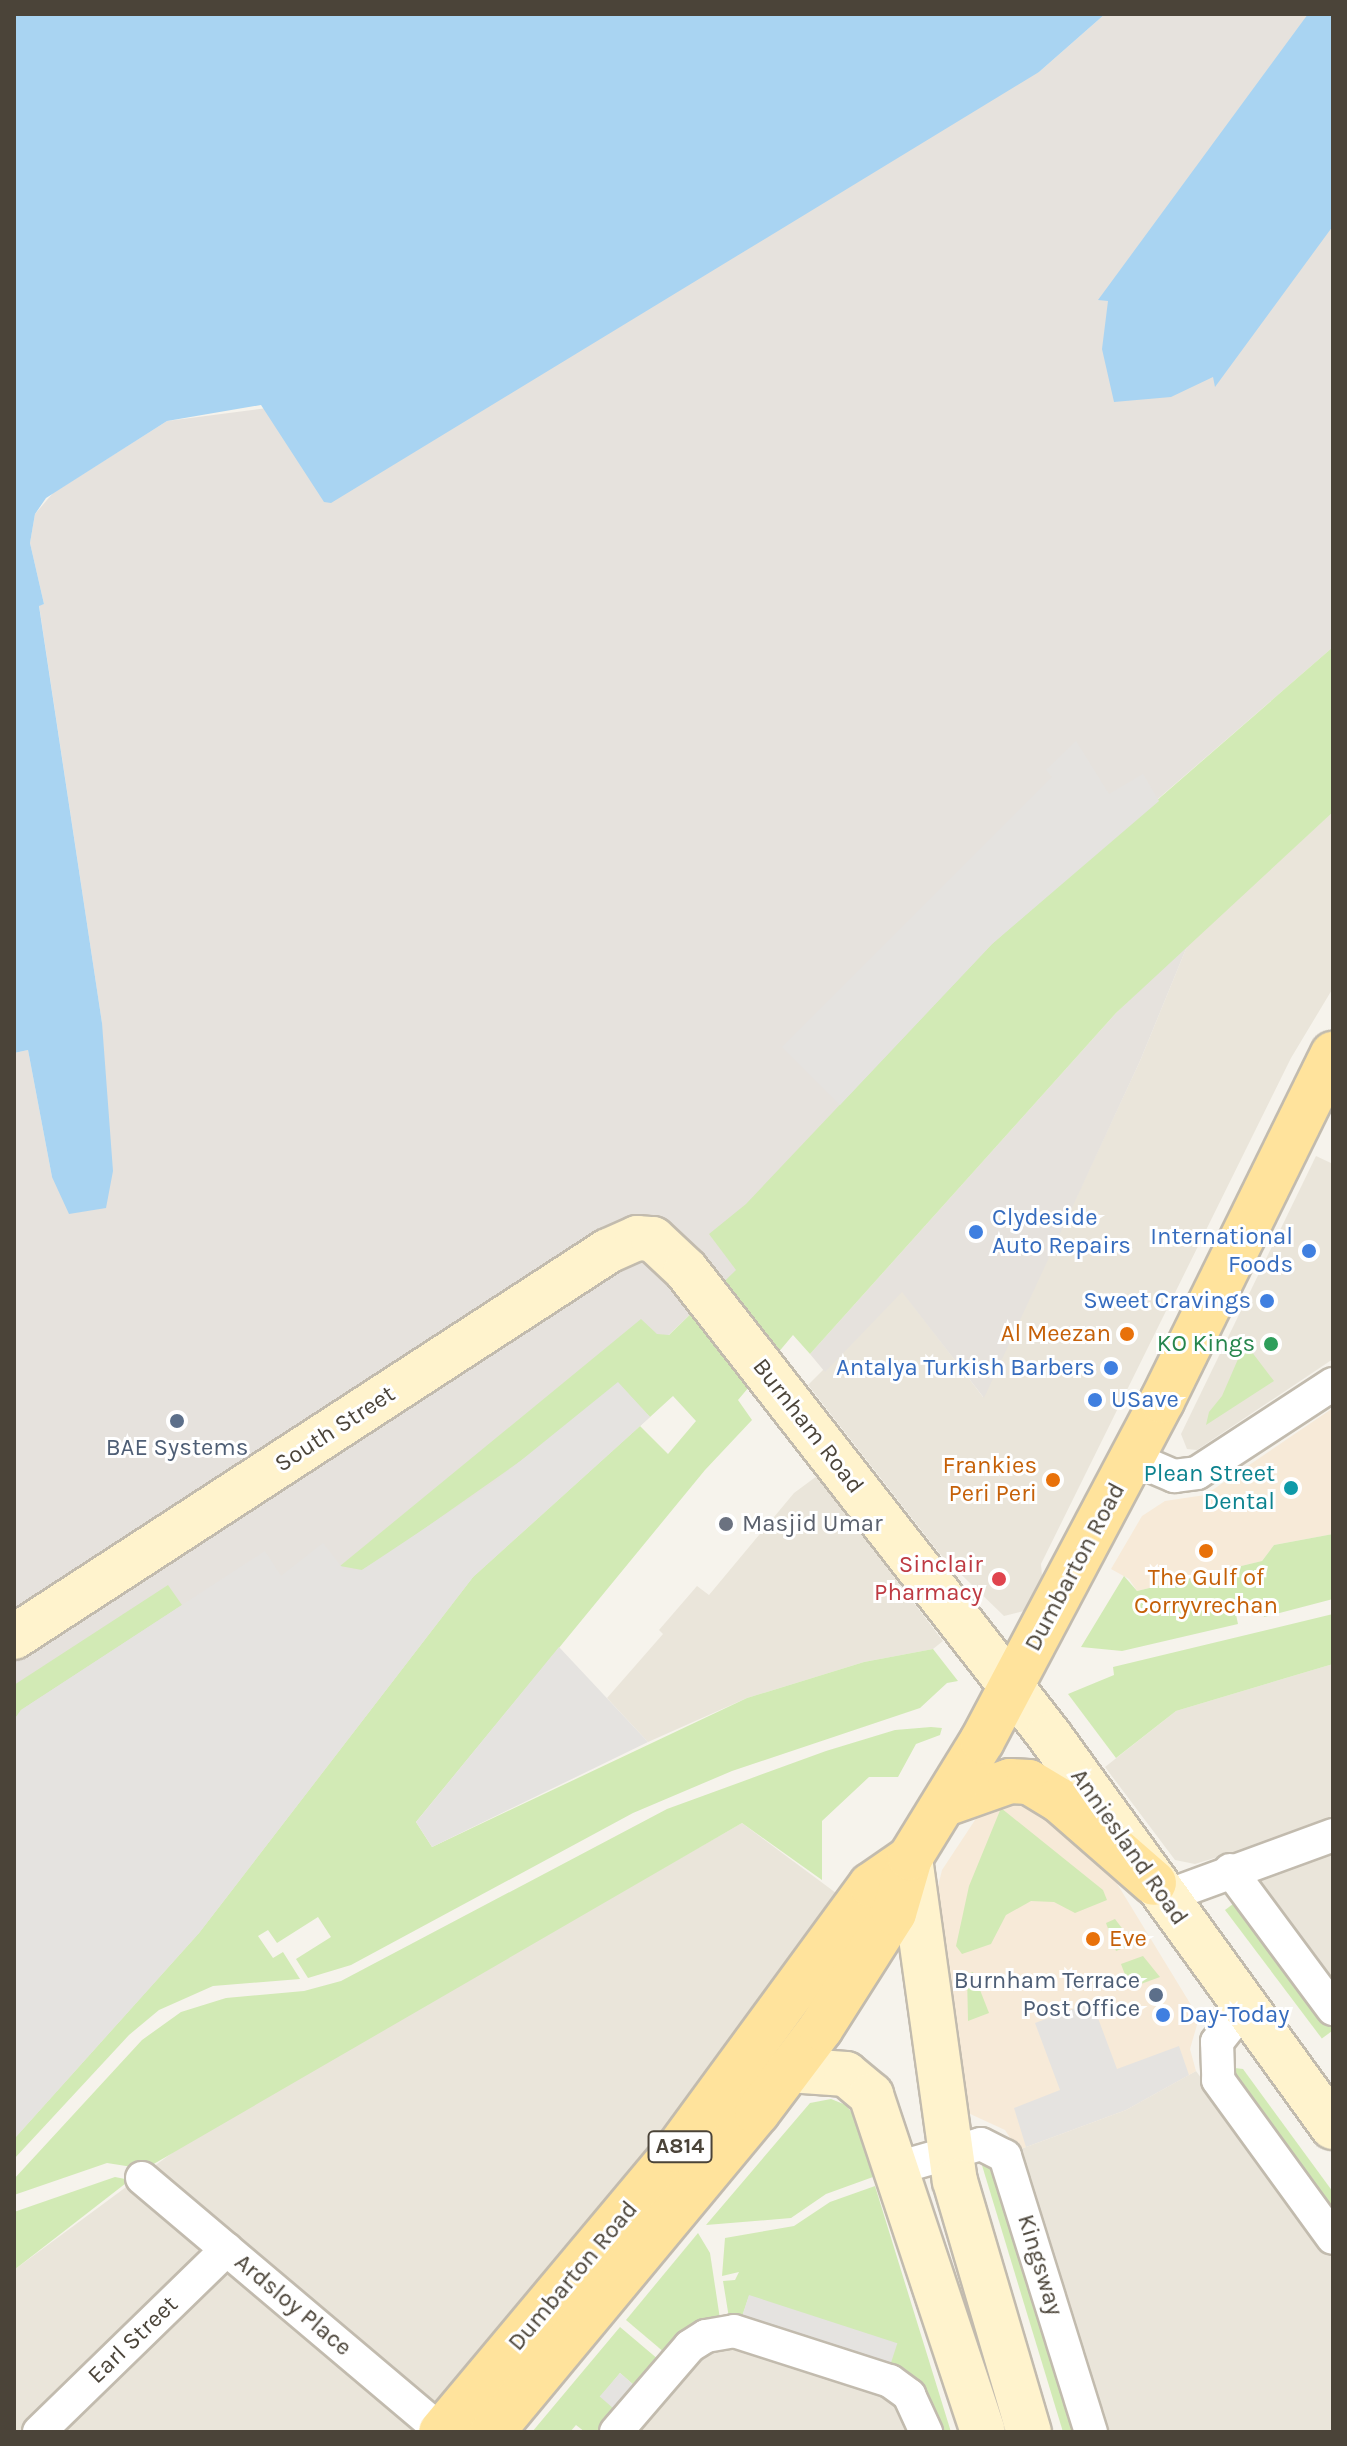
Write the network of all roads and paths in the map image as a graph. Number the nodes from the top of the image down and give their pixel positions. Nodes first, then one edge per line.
1 (1333, 1054) edge
2 (661, 1243) joint
3 (1333, 1384) edge
4 (1132, 1458) junction
5 (14, 1637) edge
6 (1012, 1686) junction
7 (945, 1804) junction
8 (1333, 1835) edge
9 (910, 1858) junction
10 (1230, 1870) junction
11 (1159, 1890) junction
12 (1243, 2009) junction
13 (1333, 2009) edge
14 (789, 2070) junction
15 (1333, 2127) edge
16 (951, 2150) junction
17 (897, 2168) junction
18 (142, 2178) dead end
19 (1333, 2238) edge
20 (227, 2249) junction
21 (39, 2432) edge
22 (442, 2432) edge
23 (492, 2432) edge
24 (616, 2432) edge
25 (926, 2432) edge
26 (983, 2432) edge
27 (1029, 2432) edge
28 (1091, 2432) edge

1 - 4 main road, Dumbarton Road / A814
2 - 5 street, South Street
2 - 6 street, Burnham Road
3 - 4 street
4 - 6 main road, Dumbarton Road / A814
6 - 7 main road, Dumbarton Road / A814
6 - 11 street, Anniesland Road
7 - 9 main road, Dumbarton Road / A814
7 - 11 main road
8 - 10 street
9 - 14 main road, Dumbarton Road
9 - 16 street
9 - 22 main road, Dumbarton Road / A814
10 - 11 street
10 - 13 street
11 - 12 street, Anniesland Road
12 - 15 street, Anniesland Road
12 - 19 street
14 - 17 street
14 - 23 main road, Dumbarton Road
16 - 17 street, Kingsway
16 - 27 street
16 - 28 street, Kingsway
17 - 26 street
18 - 20 street, Ardsloy Place
20 - 21 street, Earl Street
20 - 22 street, Ardsloy Place
24 - 25 street

